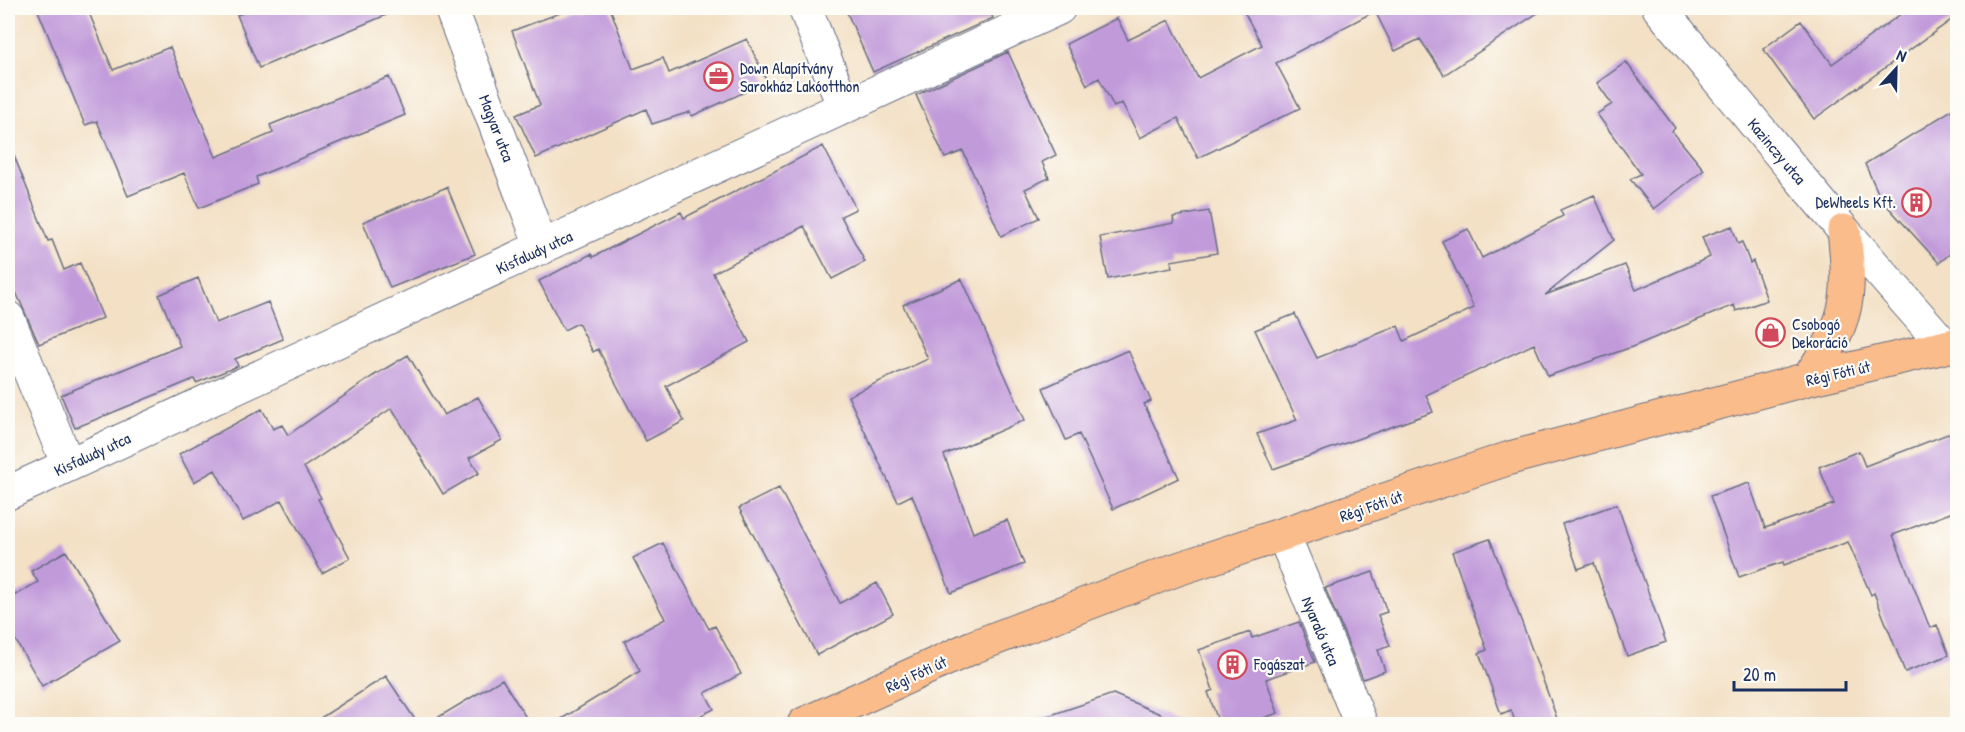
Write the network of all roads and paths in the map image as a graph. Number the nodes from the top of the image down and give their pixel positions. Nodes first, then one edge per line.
1 (451, 8) edge
2 (806, 8) edge
3 (1059, 8) edge
4 (1672, 12) edge
5 (843, 105) junction
6 (1844, 231) junction
7 (542, 248) junction
8 (8, 318) edge
9 (1952, 345) edge
10 (1808, 380) junction
11 (68, 465) junction
12 (8, 493) edge
13 (1284, 536) junction
14 (804, 724) edge
15 (1362, 724) edge

1 - 7 street, Magyar utca
2 - 5 street
3 - 5 street, Kisfaludy utca
4 - 6 street, Kazinczy utca
5 - 7 street, Kisfaludy utca
6 - 9 street, Kazinczy utca
6 - 10 main road
7 - 11 street, Kisfaludy utca
8 - 11 street
9 - 10 main road, Régi Fóti út
10 - 13 main road, Régi Fóti út
11 - 12 street, Kisfaludy utca
13 - 14 main road, Régi Fóti út
13 - 15 street, Nyaraló utca

